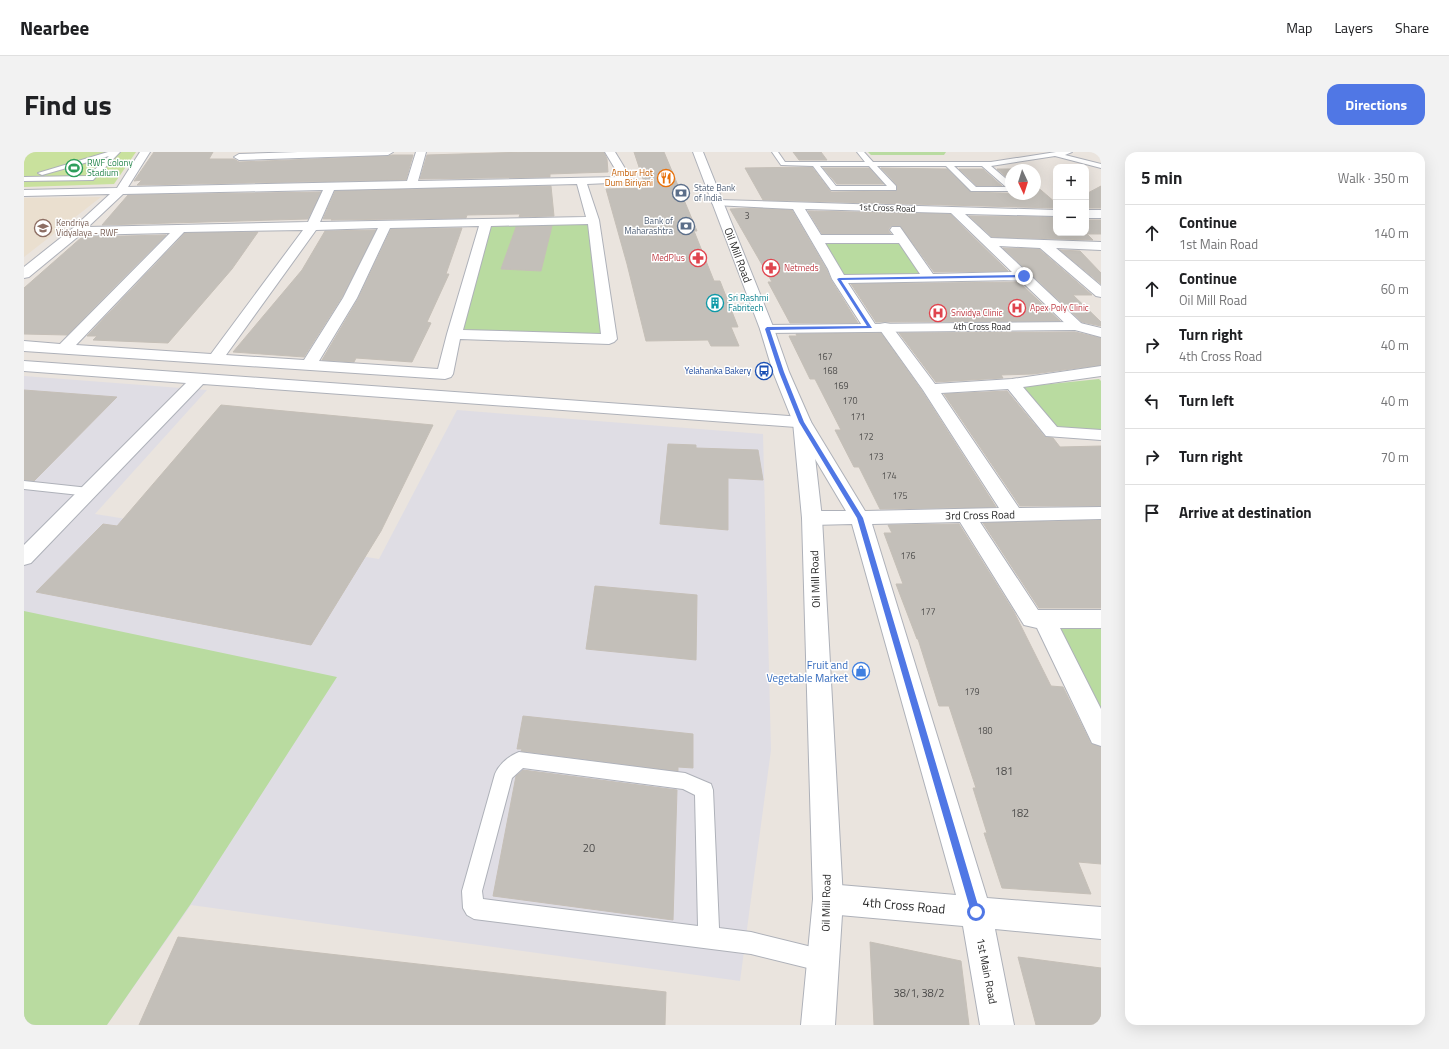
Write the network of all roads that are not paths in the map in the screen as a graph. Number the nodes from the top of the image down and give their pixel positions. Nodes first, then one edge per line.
1 (116, 152) edge
2 (145, 152) edge
3 (388, 152) edge
4 (421, 152) edge
5 (610, 152) edge
6 (698, 152) edge
7 (775, 152) edge
8 (860, 152) edge
9 (1063, 153) edge
10 (238, 158) edge
11 (870, 163) junction
12 (815, 164) junction
13 (948, 164) junction
14 (984, 164) junction
15 (1101, 166) edge
16 (228, 176) dead end
17 (24, 179) edge
18 (581, 181) junction
19 (1005, 183) edge
20 (411, 185) junction
21 (330, 187) junction
22 (1005, 188) edge
23 (221, 189) junction
24 (120, 191) junction
25 (24, 193) edge
26 (718, 203) junction
27 (797, 205) junction
28 (954, 210) junction
29 (1053, 213) edge
30 (1089, 214) edge
31 (1101, 214) edge
32 (593, 220) junction
33 (486, 222) junction
34 (386, 224) junction
35 (312, 226) junction
36 (180, 229) junction
37 (78, 231) junction
38 (817, 239) junction
39 (989, 242) junction
40 (1043, 244) junction
41 (1101, 246) edge
42 (1076, 272) junction
43 (1095, 272) dead end
44 (24, 274) edge
45 (1024, 276) junction
46 (929, 278) junction
47 (839, 279) junction
48 (1101, 293) edge
49 (1076, 326) junction
50 (878, 327) junction
51 (767, 329) junction
52 (1101, 333) edge
53 (454, 334) junction
54 (24, 346) edge
55 (64, 349) junction
56 (215, 359) junction
57 (309, 365) junction
58 (24, 366) edge
59 (1100, 373) edge
60 (200, 378) junction
61 (1012, 384) junction
62 (930, 389) junction
63 (802, 422) junction
64 (1101, 435) edge
65 (24, 485) edge
66 (89, 492) junction
67 (1101, 513) edge
68 (1014, 514) junction
69 (966, 515) junction
70 (812, 518) junction
71 (860, 518) junction
72 (24, 558) edge
73 (1044, 619) junction
74 (1101, 619) edge
75 (1101, 735) edge
76 (828, 899) junction
77 (976, 912) junction
78 (1101, 922) edge
79 (709, 938) junction
80 (824, 961) junction
81 (818, 1025) edge
82 (997, 1025) edge

1 - 17 lane
1 - 17 lane
2 - 24 street
3 - 10 street
4 - 20 street
5 - 18 street
6 - 26 street, Oil Mill Road
7 - 12 lane
8 - 11 lane
9 - 14 lane
9 - 15 lane
11 - 12 lane
11 - 12 lane
11 - 13 lane
13 - 14 lane
13 - 22 lane
14 - 19 lane
16 - 23 street
18 - 20 street
18 - 32 street
20 - 21 street
21 - 23 street
21 - 35 street
23 - 24 street
24 - 25 street
24 - 37 street
26 - 27 street, 1st Cross Road
26 - 51 street, Oil Mill Road
27 - 28 street, 1st Cross Road
27 - 38 street
28 - 29 street, 1st Cross Road
28 - 39 street
30 - 31 street
32 - 33 street
32 - 53 street
33 - 34 street
33 - 53 street
34 - 35 street
34 - 57 street
35 - 36 street
35 - 56 street
36 - 37 street
36 - 55 street
37 - 44 street
38 - 46 street
38 - 47 street
39 - 40 street
39 - 45 street
40 - 41 street
40 - 42 street
42 - 43 street
42 - 48 street
45 - 46 street
45 - 49 street
46 - 47 street
47 - 50 street
49 - 50 street, 4th Cross Road
49 - 52 street, 4th Cross Road
50 - 51 street, 4th Cross Road
50 - 62 street
51 - 63 street, Oil Mill Road
53 - 57 street
54 - 55 street
55 - 56 street
56 - 57 street
58 - 60 street
59 - 61 street
60 - 63 street
60 - 66 street
61 - 62 street
61 - 64 street
62 - 68 street
63 - 70 street, Oil Mill Road
63 - 71 street, 1st Main Road
65 - 66 lane
66 - 72 street
67 - 68 street, 3rd Cross Road
68 - 69 street, 3rd Cross Road
69 - 71 street, 3rd Cross Road
69 - 73 street
70 - 71 street, 3rd Cross Road
70 - 76 street, Oil Mill Road
71 - 77 street, 1st Main Road
73 - 74 street
73 - 75 street
76 - 77 street, 4th Cross Road
76 - 80 street, Oil Mill Road
77 - 78 street, 4th Cross Road
77 - 82 street, 1st Main Road
79 - 79 lane
79 - 80 lane
80 - 81 street, Oil Mill Road

